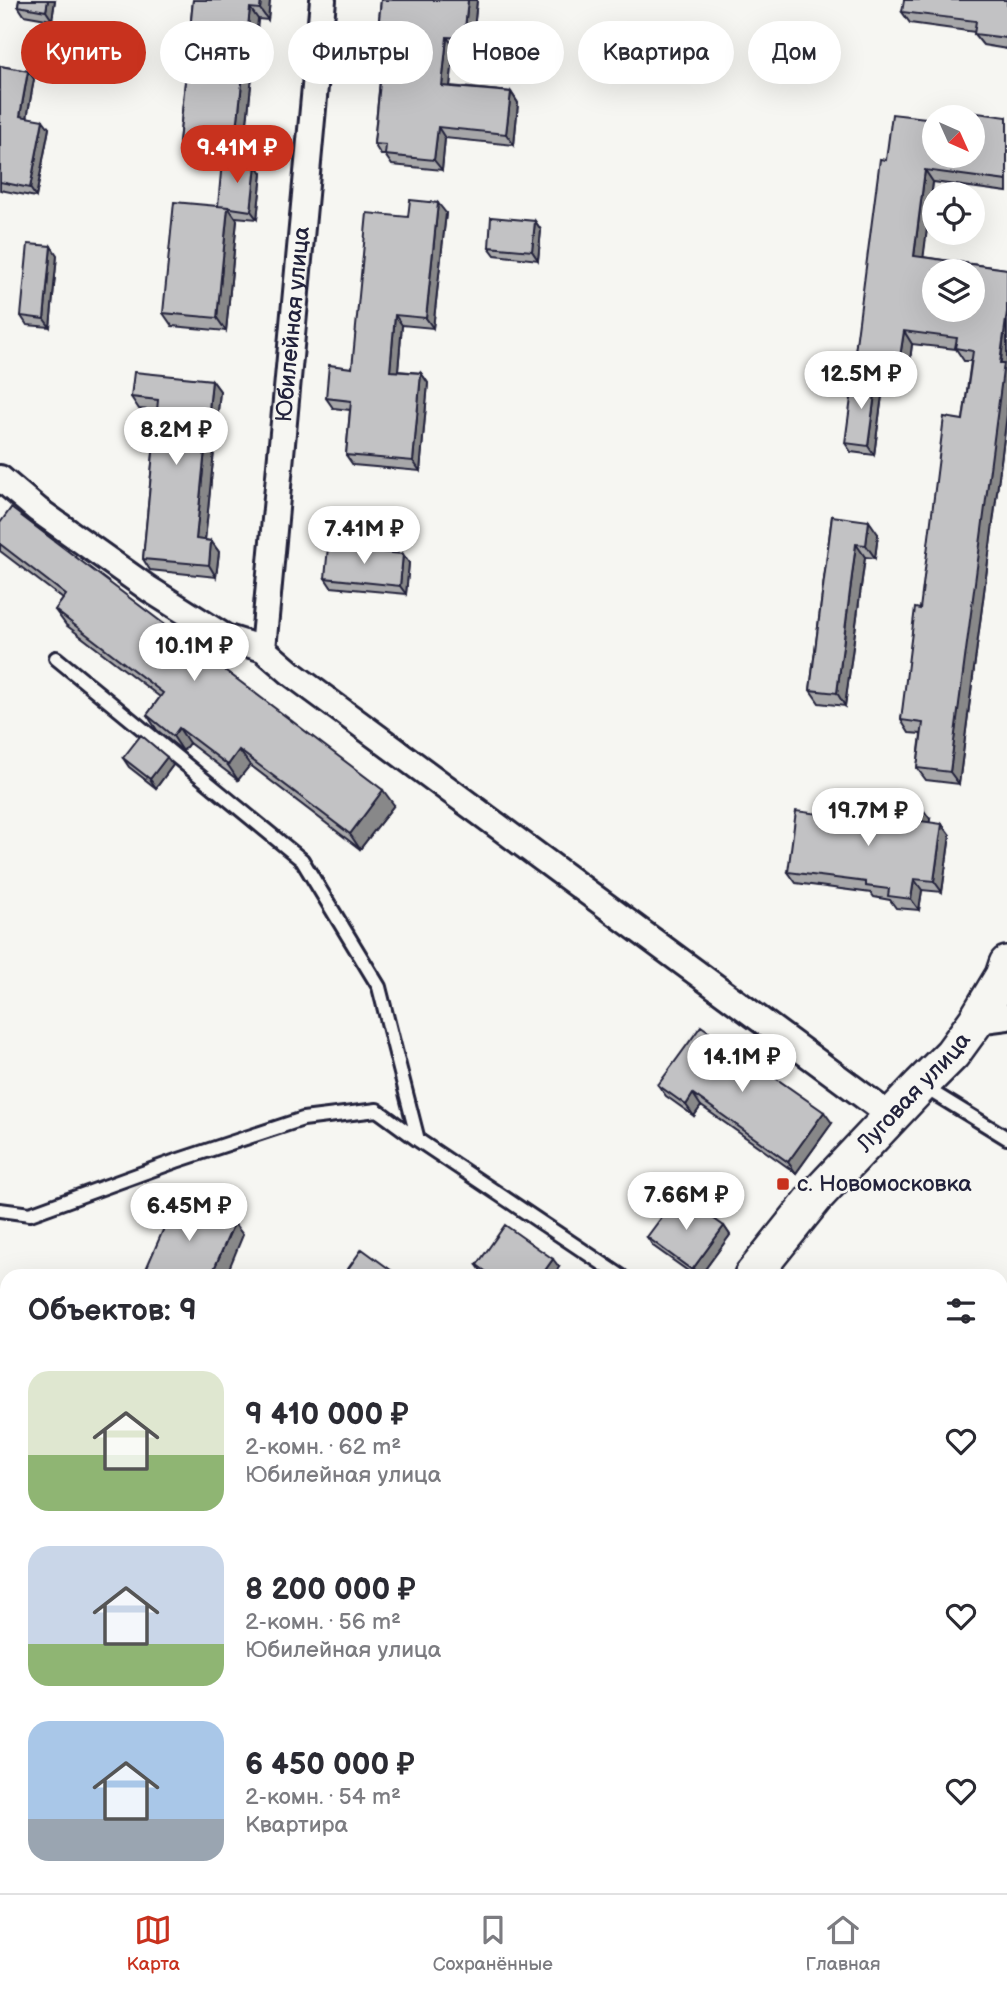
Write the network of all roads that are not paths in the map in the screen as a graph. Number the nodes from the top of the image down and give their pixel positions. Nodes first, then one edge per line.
1 (323, 0) edge
2 (0, 478) edge
3 (264, 649) junction
4 (56, 658) dead end
5 (1007, 964) edge
6 (991, 1019) edge
7 (920, 1085) junction
8 (892, 1117) junction
9 (1007, 1138) edge
10 (418, 1140) junction
11 (0, 1210) edge
12 (611, 1269) edge
13 (758, 1269) edge

1 - 3 street, Юбилейная улица
2 - 3 street
3 - 8 street
4 - 10 lane
5 - 6 street, Луговая улица
6 - 7 street, Луговая улица
7 - 8 street, Луговая улица
7 - 9 lane
8 - 13 street, Луговая улица
10 - 11 lane
10 - 12 lane

